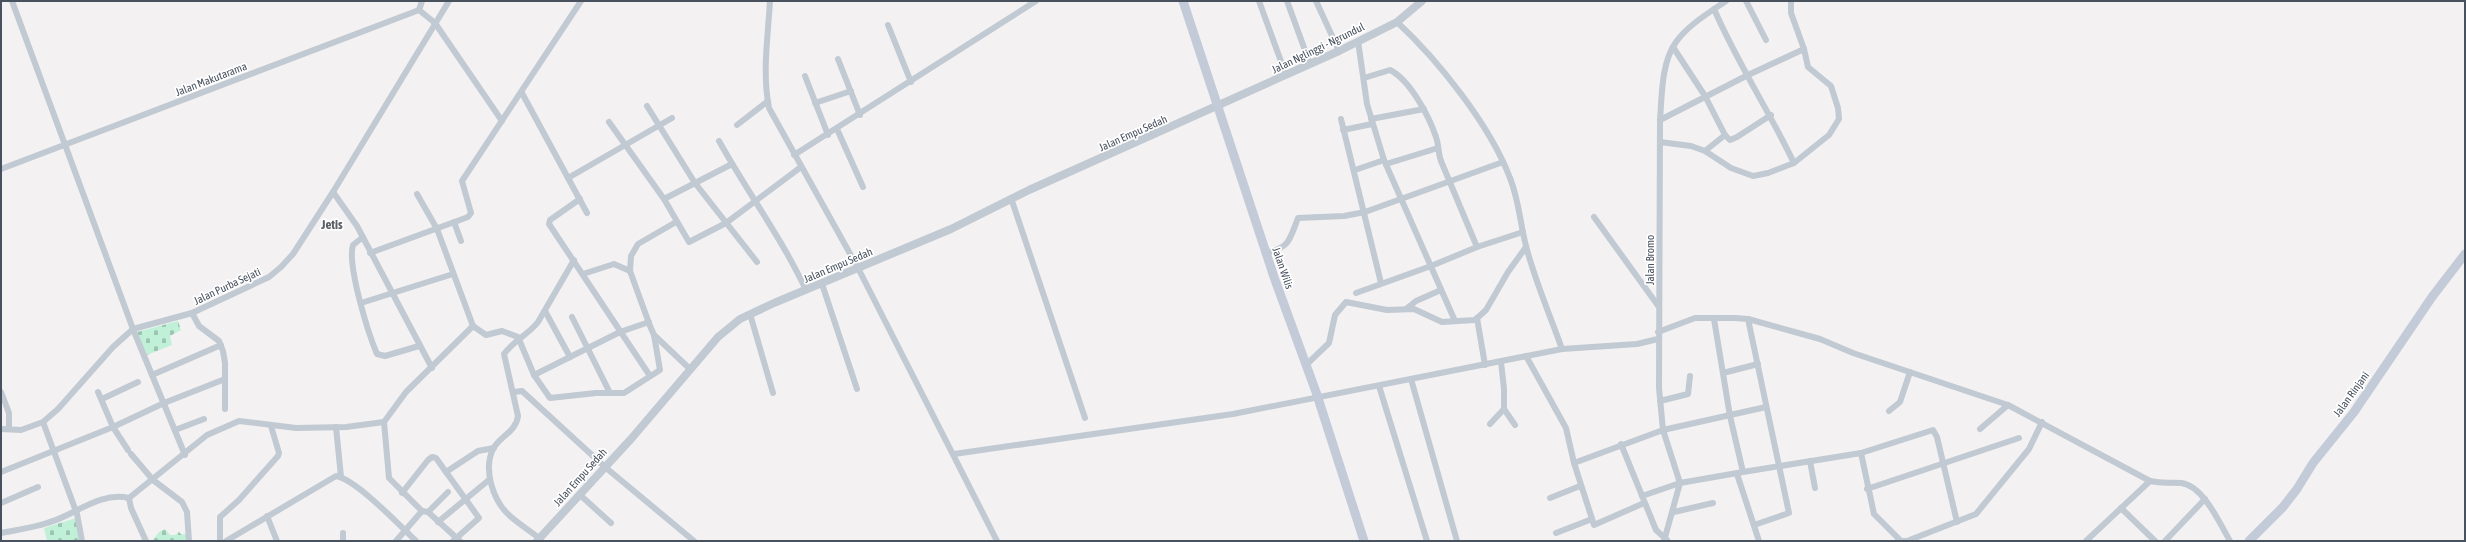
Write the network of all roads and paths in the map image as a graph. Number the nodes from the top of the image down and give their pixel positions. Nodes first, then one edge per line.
1 (12, 1) edge
2 (422, 1) edge
3 (449, 1) edge
4 (581, 1) edge
5 (770, 1) edge
6 (1036, 1) edge
7 (1259, 1) edge
8 (1287, 1) edge
9 (1316, 1) edge
10 (1422, 1) edge
11 (1726, 1) edge
12 (1746, 1) edge
13 (1792, 1) edge
14 (1184, 3) edge
15 (1714, 9) junction
16 (419, 10) junction
17 (1397, 22) junction
18 (436, 23) junction
19 (888, 25) dead end
20 (1766, 40) dead end
21 (1358, 41) junction
22 (1673, 47) junction
23 (1804, 49) junction
24 (1339, 51) junction
25 (838, 59) dead end
26 (1310, 64) junction
27 (1748, 75) junction
28 (804, 76) dead end
29 (1286, 76) junction
30 (1364, 78) junction
31 (911, 82) junction
32 (851, 91) junction
33 (522, 93) junction
34 (1705, 96) junction
35 (768, 101) junction
36 (815, 103) junction
37 (647, 106) dead end
38 (1218, 106) junction
39 (1424, 109) junction
40 (860, 115) junction
41 (1771, 115) junction
42 (672, 118) dead end
43 (1341, 119) dead end
44 (1660, 120) junction
45 (502, 121) junction
46 (1371, 121) junction
47 (609, 122) dead end
48 (736, 124) dead end
49 (659, 125) junction
50 (837, 129) junction
51 (1344, 130) junction
52 (828, 135) junction
53 (1725, 136) junction
54 (719, 141) dead end
55 (1660, 142) junction
56 (66, 146) junction
57 (626, 146) junction
58 (1438, 148) junction
59 (1705, 151) junction
60 (794, 155) junction
61 (1385, 162) junction
62 (1503, 162) junction
63 (1794, 163) junction
64 (732, 164) junction
65 (801, 167) junction
66 (1, 169) edge
67 (1354, 170) junction
68 (568, 178) junction
69 (1450, 182) junction
70 (695, 183) junction
71 (863, 187) dead end
72 (333, 192) junction
73 (417, 194) dead end
74 (1012, 198) junction
75 (1401, 198) junction
76 (664, 199) junction
77 (580, 200) junction
78 (754, 200) junction
79 (1365, 212) junction
80 (587, 213) dead end
81 (1594, 217) dead end
82 (454, 222) junction
83 (676, 222) junction
84 (726, 223) junction
85 (437, 229) junction
86 (1523, 232) junction
87 (362, 237) junction
88 (461, 241) dead end
89 (1477, 247) junction
90 (1526, 247) junction
91 (370, 253) junction
92 (1266, 253) junction
93 (2465, 254) edge
94 (574, 260) junction
95 (757, 262) dead end
96 (1431, 266) junction
97 (858, 268) junction
98 (630, 271) junction
99 (454, 274) junction
100 (584, 274) junction
101 (1381, 283) junction
102 (822, 284) junction
103 (806, 290) junction
104 (1441, 290) junction
105 (392, 293) junction
106 (1356, 293) dead end
107 (361, 303) junction
108 (1659, 307) junction
109 (1405, 310) junction
110 (545, 311) junction
111 (192, 313) junction
112 (750, 314) junction
113 (572, 317) dead end
114 (1478, 318) junction
115 (1714, 319) junction
116 (1748, 319) junction
117 (1455, 321) junction
118 (648, 322) junction
119 (473, 326) junction
120 (133, 329) junction
121 (620, 332) junction
122 (1658, 332) junction
123 (654, 335) junction
124 (518, 337) junction
125 (1658, 339) junction
126 (221, 345) junction
127 (419, 346) junction
128 (588, 348) junction
129 (1562, 349) junction
130 (1526, 356) junction
131 (570, 357) junction
132 (1501, 362) junction
133 (1758, 364) junction
134 (1306, 365) junction
135 (1485, 365) junction
136 (432, 368) junction
137 (690, 369) junction
138 (1910, 372) junction
139 (1723, 373) junction
140 (152, 375) junction
141 (534, 375) junction
142 (650, 376) junction
143 (1690, 376) dead end
144 (225, 378) junction
145 (1412, 380) junction
146 (138, 382) dead end
147 (1379, 386) junction
148 (857, 389) dead end
149 (1, 392) edge
150 (98, 392) dead end
151 (514, 392) junction
152 (610, 393) junction
153 (773, 393) dead end
154 (102, 399) junction
155 (1318, 399) junction
156 (1660, 401) junction
157 (164, 403) junction
158 (2008, 404) junction
159 (1766, 407) junction
160 (225, 409) dead end
161 (1504, 409) junction
162 (1889, 410) dead end
163 (1730, 416) junction
164 (1084, 418) dead end
165 (204, 419) dead end
166 (43, 422) junction
167 (384, 422) junction
168 (1490, 424) dead end
169 (2044, 424) junction
170 (1515, 425) dead end
171 (271, 426) junction
172 (113, 427) junction
173 (336, 427) junction
174 (10, 429) junction
175 (1980, 429) dead end
176 (1, 430) edge
177 (175, 430) junction
178 (1663, 430) junction
179 (2019, 438) dead end
180 (1621, 444) junction
181 (494, 448) junction
182 (53, 450) junction
183 (1861, 453) junction
184 (184, 454) junction
185 (954, 454) junction
186 (1810, 461) junction
187 (1574, 463) junction
188 (1944, 465) junction
189 (1780, 466) junction
190 (604, 467) junction
191 (1, 472) edge
192 (446, 472) junction
193 (1740, 473) junction
194 (341, 477) junction
195 (490, 479) junction
196 (154, 480) junction
197 (2150, 480) junction
198 (1680, 483) junction
199 (1580, 486) junction
200 (38, 487) dead end
201 (1815, 488) dead end
202 (1867, 489) junction
203 (448, 492) dead end
204 (402, 493) junction
205 (579, 494) junction
206 (1642, 496) junction
207 (129, 498) junction
208 (466, 498) junction
209 (1550, 498) dead end
210 (2205, 499) junction
211 (1713, 502) dead end
212 (1, 503) edge
213 (1644, 503) junction
214 (2121, 508) junction
215 (425, 511) junction
216 (1674, 512) junction
217 (77, 515) junction
218 (267, 516) junction
219 (1592, 519) junction
220 (438, 522) junction
221 (1957, 522) junction
222 (611, 523) dead end
223 (1754, 525) junction
224 (406, 531) junction
225 (1, 533) edge
226 (343, 533) dead end
227 (1556, 533) dead end
228 (144, 540) edge
229 (456, 540) edge
230 (538, 540) edge
231 (694, 540) edge
232 (1666, 540) edge
233 (82, 541) edge
234 (189, 541) edge
235 (220, 541) edge
236 (226, 541) edge
237 (277, 541) edge
238 (343, 541) edge
239 (396, 541) edge
240 (416, 541) edge
241 (997, 541) edge
242 (1364, 541) edge
243 (1427, 541) edge
244 (1457, 541) edge
245 (1759, 541) edge
246 (1900, 541) edge
247 (2086, 541) edge
248 (2155, 541) edge
249 (2165, 541) edge
250 (2230, 541) edge
251 (2249, 541) edge

1 - 56 street
2 - 16 street
3 - 18 street, Jalan Purba Sejati
4 - 33 street
5 - 35 street
6 - 31 street
7 - 29 street
8 - 26 street
9 - 24 street
10 - 17 street, Jalan Nglinggi - Ngrundul
11 - 15 street, Jalan Bromo
12 - 20 street
13 - 23 street
14 - 38 main road, Jalan Wilis
15 - 22 street, Jalan Bromo
15 - 27 street
16 - 18 street
16 - 56 street, Jalan Makutarama
17 - 21 street, Jalan Nglinggi - Ngrundul
17 - 62 street
18 - 45 street
18 - 72 street, Jalan Purba Sejati
19 - 31 street
21 - 24 street, Jalan Nglinggi - Ngrundul
21 - 30 street
22 - 34 street
22 - 44 street, Jalan Bromo
23 - 27 street
23 - 63 street
24 - 26 street, Jalan Nglinggi - Ngrundul
25 - 32 street
26 - 29 street, Jalan Nglinggi - Ngrundul
27 - 34 street
27 - 41 street
28 - 36 street
29 - 38 street, Jalan Nglinggi - Ngrundul
30 - 39 street
30 - 46 street
31 - 40 street
32 - 36 street
32 - 40 street
33 - 45 street
33 - 68 street
34 - 44 street
34 - 53 street
35 - 48 street
35 - 60 street
36 - 52 street
37 - 49 street
38 - 74 street, Jalan Empu Sedah
38 - 92 main road, Jalan Wilis
39 - 46 street
39 - 58 street
40 - 50 street
41 - 53 street
41 - 63 street
42 - 49 street
43 - 51 street
44 - 55 street, Jalan Bromo
45 - 82 street
46 - 51 street
46 - 61 street
47 - 57 street
49 - 57 street
49 - 70 street
50 - 52 street
50 - 71 street
51 - 67 street
52 - 60 street
53 - 59 street
54 - 64 street
55 - 59 street
55 - 108 street, Jalan Bromo
56 - 66 street, Jalan Makutarama
56 - 120 street
57 - 68 street
57 - 76 street
58 - 61 street
58 - 69 street
59 - 63 street
60 - 65 street
61 - 67 street
61 - 75 street
62 - 69 street
62 - 86 street
64 - 70 street
64 - 78 street
65 - 78 street
65 - 97 street
67 - 79 street
68 - 77 street
69 - 75 street
69 - 89 street
70 - 76 street
70 - 84 street
72 - 87 street
72 - 111 street, Jalan Purba Sejati
73 - 85 street
74 - 97 street, Jalan Empu Sedah
74 - 164 street
75 - 79 street
75 - 96 street
76 - 83 street
77 - 80 street
77 - 94 street
78 - 84 street
78 - 103 street
79 - 92 street
79 - 101 street
81 - 108 street
82 - 85 street
82 - 88 street
83 - 84 street
83 - 98 street
84 - 95 street
85 - 91 street
85 - 99 street
86 - 89 street
86 - 90 street
87 - 91 street
87 - 107 street
89 - 96 street
90 - 114 street
90 - 129 street
91 - 105 street
92 - 134 main road, Jalan Wilis
93 - 251 main road, Jalan Rinjani
94 - 100 street
94 - 110 street
96 - 101 street
96 - 104 street
97 - 102 street, Jalan Empu Sedah
97 - 185 street
98 - 100 street
98 - 118 street
99 - 105 street
99 - 119 street
100 - 121 street
101 - 106 street
102 - 103 street, Jalan Empu Sedah
102 - 148 street
103 - 112 street, Jalan Empu Sedah
104 - 109 street
104 - 117 street
105 - 107 street
105 - 127 street
107 - 127 street
108 - 122 street, Jalan Bromo
109 - 117 street
109 - 134 street
110 - 124 street
110 - 131 street
111 - 120 street, Jalan Purba Sejati
111 - 126 street
112 - 137 street, Jalan Empu Sedah
112 - 153 street
113 - 128 street
114 - 117 street
114 - 135 street
115 - 116 street
115 - 122 street
115 - 139 street
116 - 133 street
116 - 138 street
118 - 121 street
118 - 123 street
119 - 124 street
119 - 136 street
120 - 140 street
120 - 166 street, Jalan Purba Sejati
121 - 128 street
121 - 142 street
122 - 125 street, Jalan Bromo
123 - 137 street
123 - 142 street
124 - 141 street
124 - 151 street
125 - 129 street
125 - 156 street, Jalan Bromo
126 - 140 street
126 - 144 street
127 - 136 street
128 - 131 street
128 - 152 street
129 - 130 street
130 - 132 street
130 - 187 street
131 - 141 street
132 - 135 street
132 - 161 street
133 - 139 street
133 - 159 street
134 - 155 main road, Jalan Wilis
135 - 145 street
136 - 167 street
137 - 190 street, Jalan Empu Sedah
138 - 158 street
138 - 162 street
139 - 163 street
140 - 157 street
141 - 152 street
142 - 152 street
143 - 156 street
144 - 157 street
144 - 160 street
145 - 147 street
145 - 244 street
146 - 154 street
147 - 155 street
147 - 243 street
149 - 174 street
150 - 154 street
151 - 181 street
151 - 190 street
154 - 172 street
155 - 185 street
155 - 242 main road, Jalan Wilis
156 - 178 street, Jalan Bromo
157 - 172 street
157 - 177 street
158 - 169 street
158 - 175 street
159 - 163 street
159 - 189 street
161 - 168 street
161 - 170 street
163 - 178 street
163 - 193 street
165 - 177 street
166 - 174 street, Jalan Purba Sejati
166 - 182 street
167 - 173 street
167 - 204 street
169 - 197 street
169 - 221 street
171 - 173 street
171 - 184 street
171 - 235 street
172 - 182 street
172 - 196 street
173 - 194 street
174 - 176 street, Jalan Purba Sejati
177 - 184 street
178 - 180 street
178 - 198 street, Jalan Bromo
179 - 188 street
180 - 187 street
180 - 206 street
181 - 192 street
181 - 195 street
182 - 191 street
182 - 217 street
183 - 186 street
183 - 188 street
183 - 202 street
184 - 196 street
185 - 241 street
186 - 189 street
186 - 201 street
187 - 199 street
188 - 202 street
188 - 221 street
189 - 193 street
189 - 223 street
190 - 205 street, Jalan Empu Sedah
190 - 231 street
192 - 204 street
192 - 208 street
193 - 198 street
193 - 223 street
194 - 218 street
194 - 224 street
195 - 208 street
195 - 230 street
196 - 207 street
196 - 234 street
197 - 210 street
197 - 214 street
198 - 206 street
198 - 216 street, Jalan Bromo
199 - 209 street
199 - 219 street
200 - 212 street
202 - 246 street
203 - 215 street
204 - 215 street
205 - 222 street
205 - 230 street, Jalan Empu Sedah
206 - 213 street
207 - 217 street
207 - 228 street
208 - 220 street
208 - 229 street
210 - 249 street
210 - 250 street
211 - 216 street
213 - 219 street
213 - 232 street
214 - 247 street
214 - 248 street
215 - 220 street
215 - 224 street
216 - 232 street, Jalan Bromo
217 - 225 street
217 - 233 street
218 - 236 street
218 - 237 street
219 - 227 street
220 - 229 street
221 - 246 street
223 - 245 street
224 - 239 street
224 - 240 street
226 - 238 street

